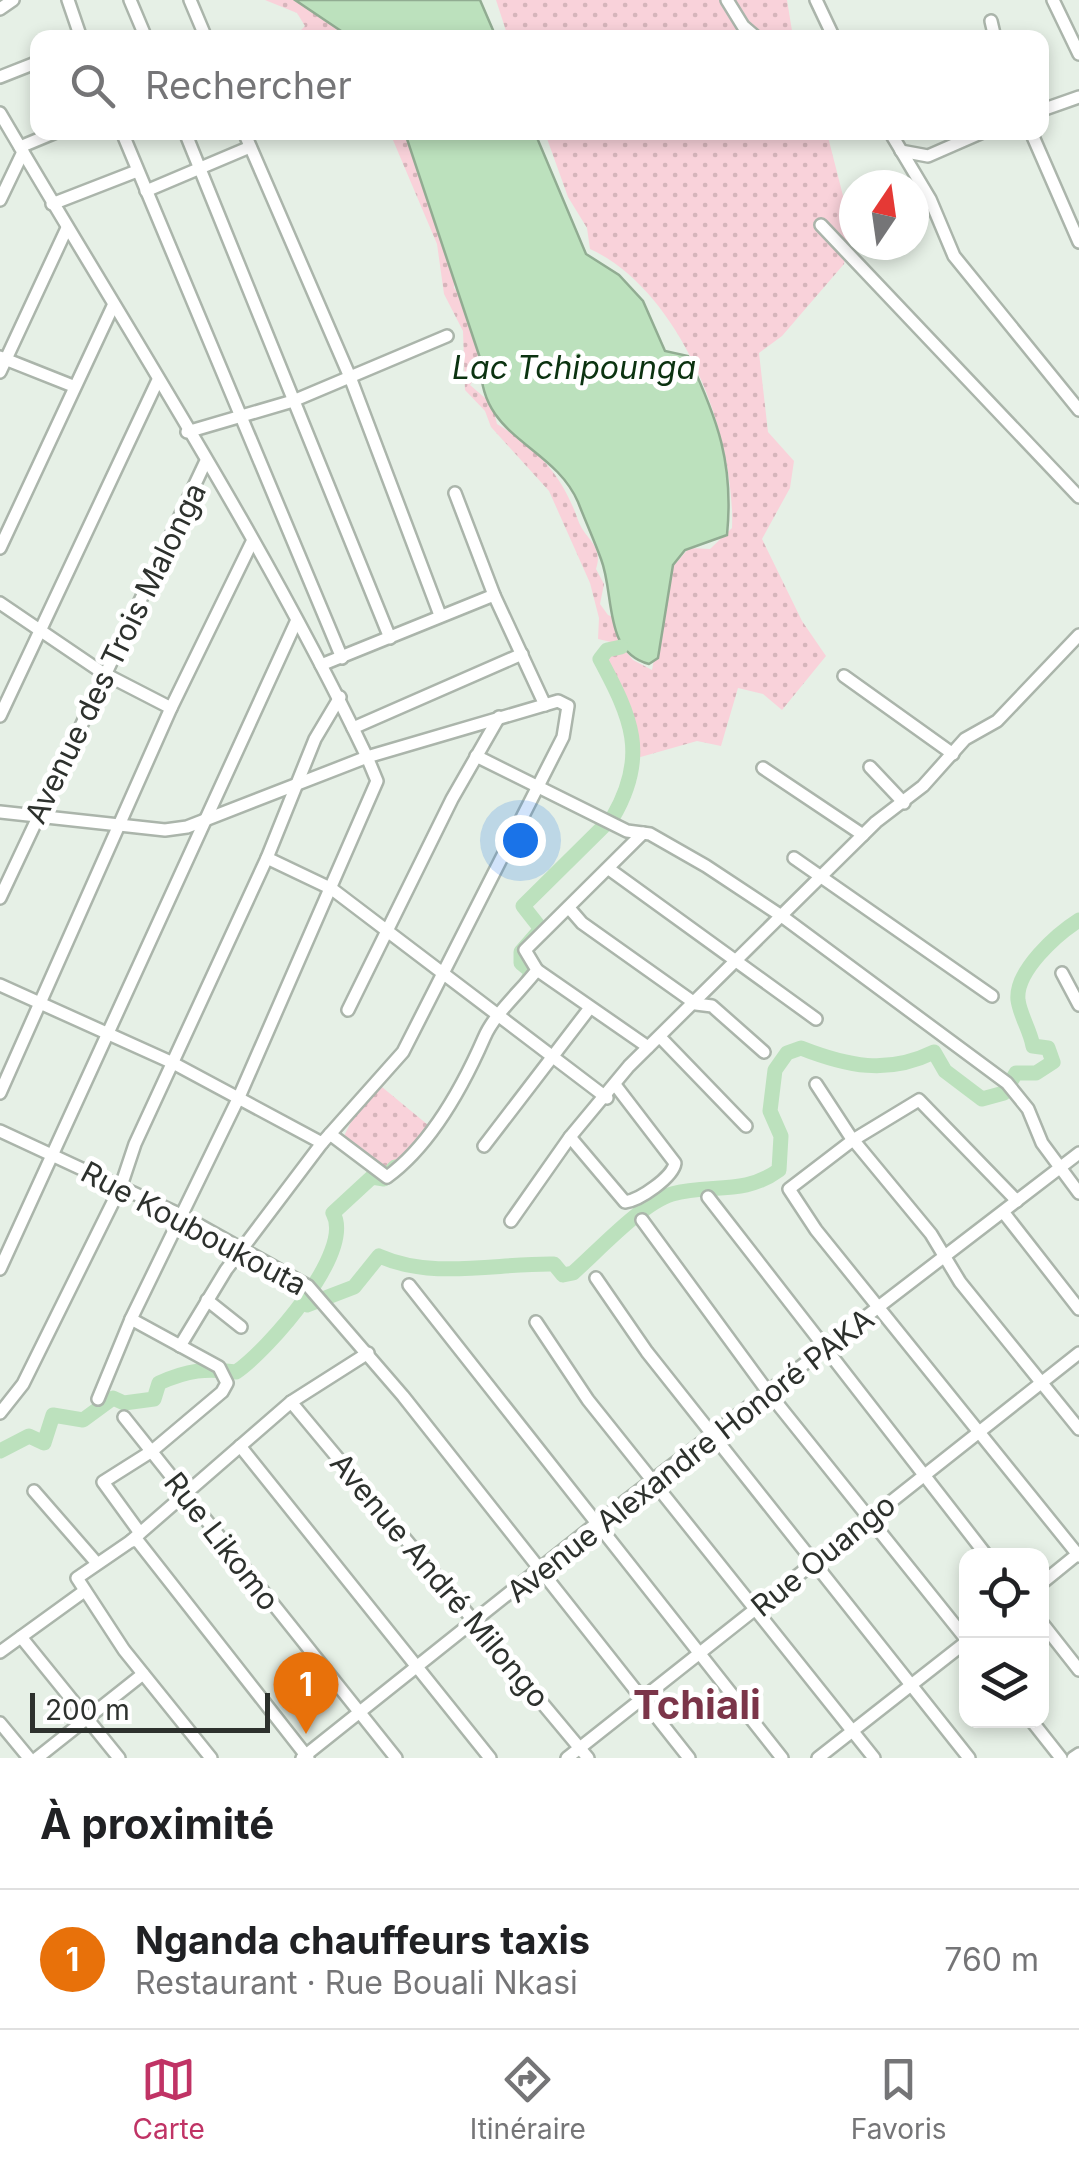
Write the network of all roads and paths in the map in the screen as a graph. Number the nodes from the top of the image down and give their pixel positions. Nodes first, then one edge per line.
1 (13, 0) edge
2 (68, 0) edge
3 (130, 0) edge
4 (190, 0) edge
5 (727, 0) edge
6 (816, 0) edge
7 (1053, 0) edge
8 (0, 9) edge
9 (992, 21) dead end
10 (78, 30) edge
11 (143, 30) edge
12 (203, 30) edge
13 (747, 30) edge
14 (830, 30) edge
15 (994, 30) edge
16 (1079, 54) edge
17 (30, 65) edge
18 (0, 77) edge
19 (1079, 97) edge
20 (1049, 108) edge
21 (0, 113) edge
22 (40, 140) edge
23 (126, 140) edge
24 (188, 140) edge
25 (247, 140) edge
26 (895, 140) edge
27 (965, 140) edge
28 (1034, 140) edge
29 (250, 147) junction
30 (21, 150) junction
31 (901, 151) junction
32 (199, 168) junction
33 (137, 171) junction
34 (4, 183) edge
35 (146, 191) junction
36 (0, 200) edge
37 (52, 204) junction
38 (821, 224) dead end
39 (67, 228) junction
40 (1079, 242) edge
41 (114, 306) junction
42 (447, 336) dead end
43 (2, 363) edge
44 (350, 378) junction
45 (157, 382) junction
46 (73, 386) junction
47 (293, 401) junction
48 (1079, 410) edge
49 (242, 420) junction
50 (187, 432) junction
51 (206, 463) junction
52 (455, 493) dead end
53 (1079, 497) edge
54 (252, 542) junction
55 (0, 548) edge
56 (494, 595) junction
57 (0, 603) edge
58 (440, 615) junction
59 (296, 622) junction
60 (40, 632) junction
61 (1079, 635) edge
62 (390, 638) junction
63 (522, 654) junction
64 (342, 658) junction
65 (321, 665) junction
66 (103, 673) junction
67 (844, 676) dead end
68 (340, 696) junction
69 (545, 705) junction
70 (172, 708) junction
71 (0, 716) edge
72 (499, 717) junction
73 (353, 728) junction
74 (953, 754) junction
75 (476, 756) junction
76 (366, 757) junction
77 (870, 767) dead end
78 (763, 768) dead end
79 (297, 783) junction
80 (538, 788) junction
81 (904, 804) junction
82 (0, 812) edge
83 (36, 817) junction
84 (207, 817) junction
85 (122, 827) junction
86 (642, 833) junction
87 (863, 835) junction
88 (267, 858) junction
89 (794, 858) dead end
90 (609, 870) junction
91 (823, 880) junction
92 (332, 889) junction
93 (0, 898) edge
94 (569, 908) junction
95 (783, 916) junction
96 (389, 930) junction
97 (738, 960) junction
98 (537, 970) junction
99 (446, 973) junction
100 (1062, 973) dead end
101 (0, 984) edge
102 (992, 996) dead end
103 (39, 1004) junction
104 (696, 1004) junction
105 (1079, 1005) edge
106 (589, 1008) junction
107 (348, 1010) dead end
108 (500, 1015) junction
109 (816, 1019) dead end
110 (106, 1034) junction
111 (660, 1037) junction
112 (648, 1047) junction
113 (764, 1052) dead end
114 (553, 1056) junction
115 (173, 1063) junction
116 (816, 1084) dead end
117 (616, 1086) junction
118 (0, 1093) edge
119 (239, 1097) junction
120 (607, 1098) junction
121 (746, 1126) dead end
122 (0, 1131) edge
123 (570, 1137) junction
124 (326, 1138) junction
125 (852, 1140) junction
126 (484, 1146) dead end
127 (53, 1153) junction
128 (1079, 1153) edge
129 (1060, 1168) junction
130 (121, 1186) junction
131 (1079, 1192) edge
132 (708, 1197) dead end
133 (1017, 1201) junction
134 (1004, 1213) junction
135 (183, 1216) junction
136 (642, 1220) dead end
137 (511, 1221) dead end
138 (242, 1250) junction
139 (944, 1257) junction
140 (0, 1269) edge
141 (596, 1278) dead end
142 (408, 1285) dead end
143 (207, 1300) junction
144 (878, 1309) junction
145 (1079, 1309) edge
146 (131, 1319) junction
147 (536, 1322) dead end
148 (241, 1327) dead end
149 (180, 1346) junction
150 (824, 1350) junction
151 (1079, 1352) edge
152 (368, 1353) junction
153 (1042, 1384) junction
154 (768, 1392) junction
155 (98, 1400) dead end
156 (292, 1402) junction
157 (0, 1412) edge
158 (124, 1417) dead end
159 (1079, 1429) edge
160 (714, 1435) junction
161 (978, 1435) junction
162 (240, 1446) junction
163 (152, 1451) junction
164 (924, 1476) junction
165 (653, 1480) junction
166 (34, 1491) dead end
167 (185, 1494) junction
168 (870, 1517) junction
169 (597, 1523) junction
170 (136, 1537) junction
171 (981, 1548) edge
172 (1079, 1554) edge
173 (95, 1562) junction
174 (812, 1564) junction
175 (540, 1570) junction
176 (1049, 1578) edge
177 (82, 1592) junction
178 (756, 1608) junction
179 (474, 1621) junction
180 (1049, 1633) edge
181 (21, 1637) junction
182 (964, 1638) edge
183 (959, 1647) edge
184 (0, 1652) edge
185 (700, 1655) junction
186 (418, 1666) junction
187 (1079, 1670) edge
188 (143, 1674) junction
189 (912, 1687) junction
190 (642, 1699) junction
191 (360, 1713) junction
192 (88, 1719) junction
193 (0, 1723) edge
194 (1037, 1728) edge
195 (852, 1731) junction
196 (584, 1753) edge
197 (305, 1757) edge
198 (28, 1758) edge
199 (37, 1758) edge
200 (119, 1758) edge
201 (211, 1758) edge
202 (396, 1758) edge
203 (490, 1758) edge
204 (567, 1758) edge
205 (689, 1758) edge
206 (782, 1758) edge
207 (818, 1758) edge
208 (874, 1758) edge
209 (969, 1758) edge
210 (1061, 1758) edge

1 - 8 street
2 - 10 street
3 - 11 street
4 - 12 street
5 - 13 street
6 - 14 street
7 - 16 street
9 - 15 street
17 - 18 street
19 - 20 street
21 - 30 street
22 - 30 street
23 - 33 street
24 - 32 street
25 - 29 street
26 - 31 street
27 - 31 street
28 - 40 street
29 - 32 street
29 - 44 street
30 - 34 street
30 - 37 street
31 - 48 street
32 - 35 street
32 - 47 street
33 - 35 street
33 - 37 street
34 - 36 street
35 - 49 street
37 - 39 street
38 - 53 street
39 - 41 street
39 - 43 street
41 - 45 street
41 - 46 street
42 - 44 street
43 - 46 street
44 - 47 street
44 - 58 street
45 - 50 street
45 - 60 street
46 - 55 street
47 - 49 street
47 - 62 street
49 - 50 street
49 - 64 street
50 - 51 street
51 - 54 street
51 - 66 street, Avenue des Trois Malonga
52 - 56 street
54 - 59 street
54 - 70 street
56 - 58 street
56 - 63 street
57 - 60 street
58 - 62 street
59 - 65 street
59 - 84 street
60 - 66 street
60 - 71 street
61 - 74 street
62 - 64 street
63 - 69 street
63 - 73 street
64 - 65 street
65 - 68 street
66 - 70 street
66 - 83 street, Avenue des Trois Malonga
67 - 74 street
68 - 73 street
68 - 79 street
69 - 72 street
69 - 80 street
70 - 85 street
72 - 75 street
72 - 76 street
73 - 76 street
74 - 81 street
75 - 80 street
75 - 96 street
76 - 79 street
76 - 92 street
77 - 81 street
78 - 87 street
79 - 84 street
79 - 88 street
80 - 86 street
80 - 99 street
81 - 87 street
82 - 83 street
83 - 85 street
83 - 93 street, Avenue des Trois Malonga
84 - 85 street
84 - 110 street
85 - 103 street
86 - 90 street
86 - 95 street
87 - 91 street
88 - 92 street
88 - 115 street
89 - 91 street
90 - 94 street
90 - 97 street
91 - 95 street
91 - 102 street
92 - 96 street
92 - 119 street
94 - 98 street
94 - 104 street
95 - 97 street
95 - 129 street
96 - 99 street
96 - 107 street
97 - 104 street
97 - 109 street
98 - 106 street
98 - 108 street
99 - 108 street
99 - 124 street
100 - 105 street
101 - 103 street
103 - 110 street
103 - 118 street
104 - 111 street
104 - 113 street
106 - 112 street
106 - 114 street
108 - 114 street
108 - 124 street
110 - 115 street
110 - 127 street
111 - 112 street
111 - 121 street
112 - 117 street
114 - 120 street
114 - 126 street
115 - 119 street
115 - 130 street
116 - 125 street
117 - 120 street
117 - 123 street
119 - 124 street
119 - 135 street
120 - 123 street
122 - 127 street, Rue Kouboukouta
123 - 137 street
124 - 138 street
125 - 133 street
125 - 139 street
125 - 144 street
127 - 130 street, Rue Kouboukouta
127 - 140 street
128 - 129 street, Avenue Alexandre Honoré PAKA
129 - 131 street
129 - 133 street, Avenue Alexandre Honoré PAKA
130 - 135 street, Rue Kouboukouta
130 - 157 street
132 - 150 street
133 - 134 street, Avenue Alexandre Honoré PAKA
134 - 139 street, Avenue Alexandre Honoré PAKA
134 - 145 street
135 - 138 street, Rue Kouboukouta
135 - 146 street
136 - 154 street
138 - 143 street
138 - 152 street, Rue Kouboukouta
139 - 144 street, Avenue Alexandre Honoré PAKA
139 - 153 street
141 - 160 street
142 - 169 street
143 - 148 street
143 - 149 street
144 - 150 street, Avenue Alexandre Honoré PAKA
144 - 161 street
146 - 149 street
146 - 155 street
147 - 165 street
149 - 163 street
150 - 154 street, Avenue Alexandre Honoré PAKA
150 - 164 street
151 - 153 street, Rue Ouango
152 - 156 street
152 - 175 street, Rue Kouboukouta
153 - 159 street
153 - 161 street, Rue Ouango
154 - 160 street, Avenue Alexandre Honoré PAKA
154 - 168 street
156 - 162 street
156 - 179 street, Avenue André Milongo
158 - 163 street, Rue Likomo
160 - 165 street, Avenue Alexandre Honoré PAKA
160 - 174 street
161 - 164 street, Rue Ouango
161 - 172 street
162 - 167 street
162 - 186 street
163 - 167 street, Rue Likomo
163 - 170 street
164 - 168 street, Rue Ouango
164 - 171 street
165 - 169 street, Avenue Alexandre Honoré PAKA
165 - 178 street
166 - 173 street
167 - 170 street
167 - 191 street, Rue Likomo
168 - 174 street, Rue Ouango
168 - 182 street
169 - 175 street, Avenue Alexandre Honoré PAKA
169 - 185 street
170 - 173 street
170 - 197 street
172 - 176 street
173 - 177 street
174 - 178 street, Rue Ouango
174 - 189 street
175 - 179 street, Avenue Alexandre Honoré PAKA
175 - 190 street, Rue Kouboukouta
177 - 181 street
177 - 188 street
178 - 185 street, Rue Ouango
178 - 195 street
179 - 186 street, Avenue Alexandre Honoré PAKA
179 - 196 street, Avenue André Milongo
180 - 187 street
181 - 184 street
181 - 192 street
183 - 189 street
185 - 190 street, Rue Ouango
185 - 206 street
186 - 191 street, Avenue Alexandre Honoré PAKA
186 - 203 street
188 - 192 street
188 - 201 street
189 - 195 street
189 - 209 street
190 - 196 street, Rue Ouango
190 - 205 street, Rue Kouboukouta
191 - 197 street, Avenue Alexandre Honoré PAKA
191 - 202 street, Rue Likomo
192 - 199 street
192 - 200 street
193 - 198 street
194 - 210 street
195 - 207 street
195 - 208 street
196 - 204 street, Rue Ouango

